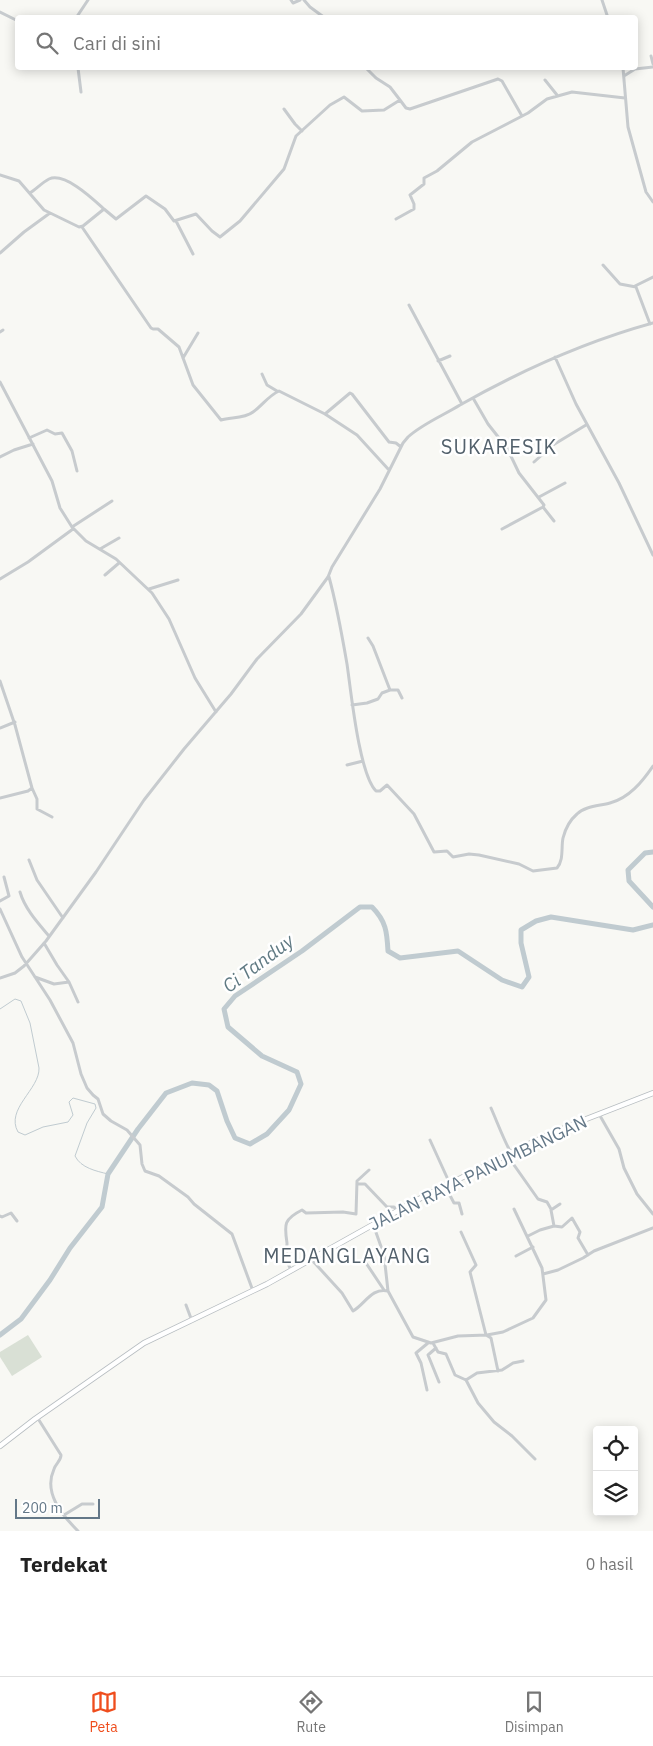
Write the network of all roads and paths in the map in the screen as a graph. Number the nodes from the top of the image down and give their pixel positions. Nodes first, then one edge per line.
1 (88, 0) edge
2 (291, 0) edge
3 (300, 0) edge
4 (304, 0) edge
5 (602, 0) edge
6 (0, 12) edge
7 (78, 15) edge
8 (321, 15) edge
9 (607, 15) edge
10 (15, 20) edge
11 (651, 56) dead end
12 (653, 66) edge
13 (638, 68) edge
14 (78, 70) edge
15 (368, 70) edge
16 (623, 70) edge
17 (633, 70) edge
18 (624, 76) junction
19 (545, 80) dead end
20 (81, 92) dead end
21 (557, 95) junction
22 (625, 98) junction
23 (400, 100) junction
24 (284, 109) dead end
25 (522, 116) junction
26 (302, 131) junction
27 (0, 175) edge
28 (30, 193) junction
29 (653, 202) edge
30 (104, 209) junction
31 (50, 213) junction
32 (396, 219) dead end
33 (176, 221) junction
34 (82, 227) junction
35 (0, 253) edge
36 (193, 254) dead end
37 (603, 265) dead end
38 (653, 278) edge
39 (635, 286) junction
40 (409, 304) dead end
41 (652, 324) edge
42 (198, 333) dead end
43 (450, 356) dead end
44 (555, 357) junction
45 (183, 359) junction
46 (438, 361) junction
47 (262, 374) dead end
48 (0, 382) edge
49 (277, 392) junction
50 (472, 398) junction
51 (462, 404) junction
52 (325, 414) junction
53 (586, 425) junction
54 (29, 438) junction
55 (33, 444) junction
56 (401, 447) junction
57 (0, 457) edge
58 (534, 462) dead end
59 (389, 470) junction
60 (77, 471) dead end
61 (565, 483) dead end
62 (539, 498) junction
63 (112, 501) dead end
64 (543, 507) junction
65 (554, 521) dead end
66 (73, 528) junction
67 (502, 529) dead end
68 (119, 538) dead end
69 (99, 550) junction
70 (653, 555) edge
71 (119, 563) junction
72 (105, 575) dead end
73 (328, 577) junction
74 (0, 578) edge
75 (178, 580) dead end
76 (149, 589) junction
77 (368, 638) dead end
78 (0, 681) edge
79 (390, 690) junction
80 (402, 698) dead end
81 (352, 705) junction
82 (216, 712) junction
83 (14, 722) junction
84 (0, 728) edge
85 (363, 760) junction
86 (347, 765) dead end
87 (653, 766) edge
88 (32, 788) junction
89 (0, 798) edge
90 (52, 817) dead end
91 (29, 860) dead end
92 (4, 876) dead end
93 (20, 892) dead end
94 (0, 901) edge
95 (0, 909) edge
96 (63, 918) junction
97 (50, 936) junction
98 (44, 943) junction
99 (26, 964) junction
100 (34, 977) junction
101 (0, 978) edge
102 (69, 982) junction
103 (78, 1002) dead end
104 (653, 1093) edge
105 (491, 1108) dead end
106 (599, 1114) junction
107 (430, 1140) dead end
108 (509, 1154) junction
109 (369, 1170) dead end
110 (357, 1183) junction
111 (450, 1184) junction
112 (444, 1186) junction
113 (560, 1204) dead end
114 (514, 1209) dead end
115 (551, 1209) junction
116 (397, 1211) junction
117 (462, 1214) dead end
118 (653, 1214) edge
119 (0, 1216) edge
120 (16, 1221) dead end
121 (373, 1224) junction
122 (554, 1226) junction
123 (653, 1228) edge
124 (461, 1232) dead end
125 (528, 1236) junction
126 (533, 1247) junction
127 (588, 1255) junction
128 (516, 1256) dead end
129 (311, 1259) junction
130 (364, 1260) dead end
131 (291, 1270) junction
132 (543, 1274) junction
133 (252, 1291) junction
134 (386, 1291) junction
135 (186, 1305) dead end
136 (192, 1321) junction
137 (486, 1335) junction
138 (430, 1343) junction
139 (436, 1348) junction
140 (523, 1361) dead end
141 (498, 1371) junction
142 (466, 1380) junction
143 (439, 1382) dead end
144 (427, 1390) dead end
145 (37, 1417) junction
146 (0, 1446) edge
147 (535, 1459) dead end
148 (93, 1504) dead end
149 (64, 1515) junction
150 (78, 1531) edge

1 - 7 street
2 - 3 street
4 - 8 street
5 - 9 street
6 - 10 street
11 - 12 street
12 - 13 street
14 - 20 street
15 - 23 street
16 - 18 street
17 - 18 street
18 - 22 street
19 - 21 street
21 - 22 street
21 - 25 street
22 - 29 street
23 - 25 street
23 - 26 street
24 - 26 street
25 - 32 street
26 - 33 street
27 - 28 street
28 - 30 street
28 - 31 street
30 - 33 street
30 - 34 street
31 - 34 street
31 - 35 street
33 - 36 street
34 - 45 street
37 - 39 street
38 - 39 street
39 - 41 street
40 - 46 street
41 - 44 street
42 - 45 street
43 - 46 street
44 - 50 street
44 - 53 street
45 - 49 street
46 - 51 street
47 - 49 street
48 - 54 street
49 - 52 street
50 - 51 street
50 - 62 street
51 - 56 street
52 - 56 street
52 - 59 street
53 - 58 street
53 - 70 street
54 - 55 street
54 - 60 street
55 - 57 street
55 - 66 street
56 - 59 street
59 - 73 street
61 - 62 street
62 - 64 street
63 - 66 street
64 - 65 street
64 - 67 street
66 - 69 street
66 - 74 street
68 - 69 street
69 - 71 street
71 - 72 street
71 - 76 street
73 - 81 street
73 - 82 street
75 - 76 street
76 - 82 street
77 - 79 street
78 - 83 street
79 - 80 street
79 - 81 street
81 - 85 street
82 - 96 street
83 - 84 street
83 - 88 street
85 - 86 street
85 - 87 street
88 - 89 street
88 - 90 street
91 - 96 street
92 - 94 street
93 - 97 street
95 - 99 street
96 - 97 street
97 - 98 street
98 - 99 street
98 - 102 street
99 - 100 street
99 - 101 street
100 - 102 street
100 - 133 street
102 - 103 street
104 - 106 main road, JALAN RAYA PANUMBANGAN
105 - 108 street
106 - 108 main road, JALAN RAYA PANUMBANGAN
106 - 118 street
107 - 111 street
108 - 111 main road, JALAN RAYA PANUMBANGAN
108 - 115 street
109 - 110 street
110 - 116 street
110 - 131 street
111 - 112 main road, JALAN RAYA PANUMBANGAN
112 - 116 main road, JALAN RAYA PANUMBANGAN
112 - 117 street
113 - 115 street
114 - 125 street
115 - 122 street
116 - 121 main road, JALAN RAYA PANUMBANGAN
119 - 120 street
121 - 129 main road, JALAN RAYA PANUMBANGAN
121 - 134 street
122 - 125 street
122 - 127 street
123 - 127 street
124 - 137 street
125 - 126 street
126 - 128 street
126 - 132 street
127 - 132 street
129 - 131 main road, JALAN RAYA PANUMBANGAN
129 - 134 street
130 - 134 street
131 - 133 main road, JALAN RAYA PANUMBANGAN
132 - 137 street
133 - 136 main road, JALAN RAYA PANUMBANGAN
134 - 138 street
135 - 136 street
136 - 145 main road, JALAN RAYA PANUMBANGAN
137 - 138 street
137 - 141 street
138 - 139 street
138 - 144 street
139 - 142 street
139 - 143 street
140 - 141 street
141 - 142 street
142 - 147 street
145 - 146 main road, JALAN RAYA PANUMBANGAN
145 - 149 street
148 - 149 street
149 - 150 street

